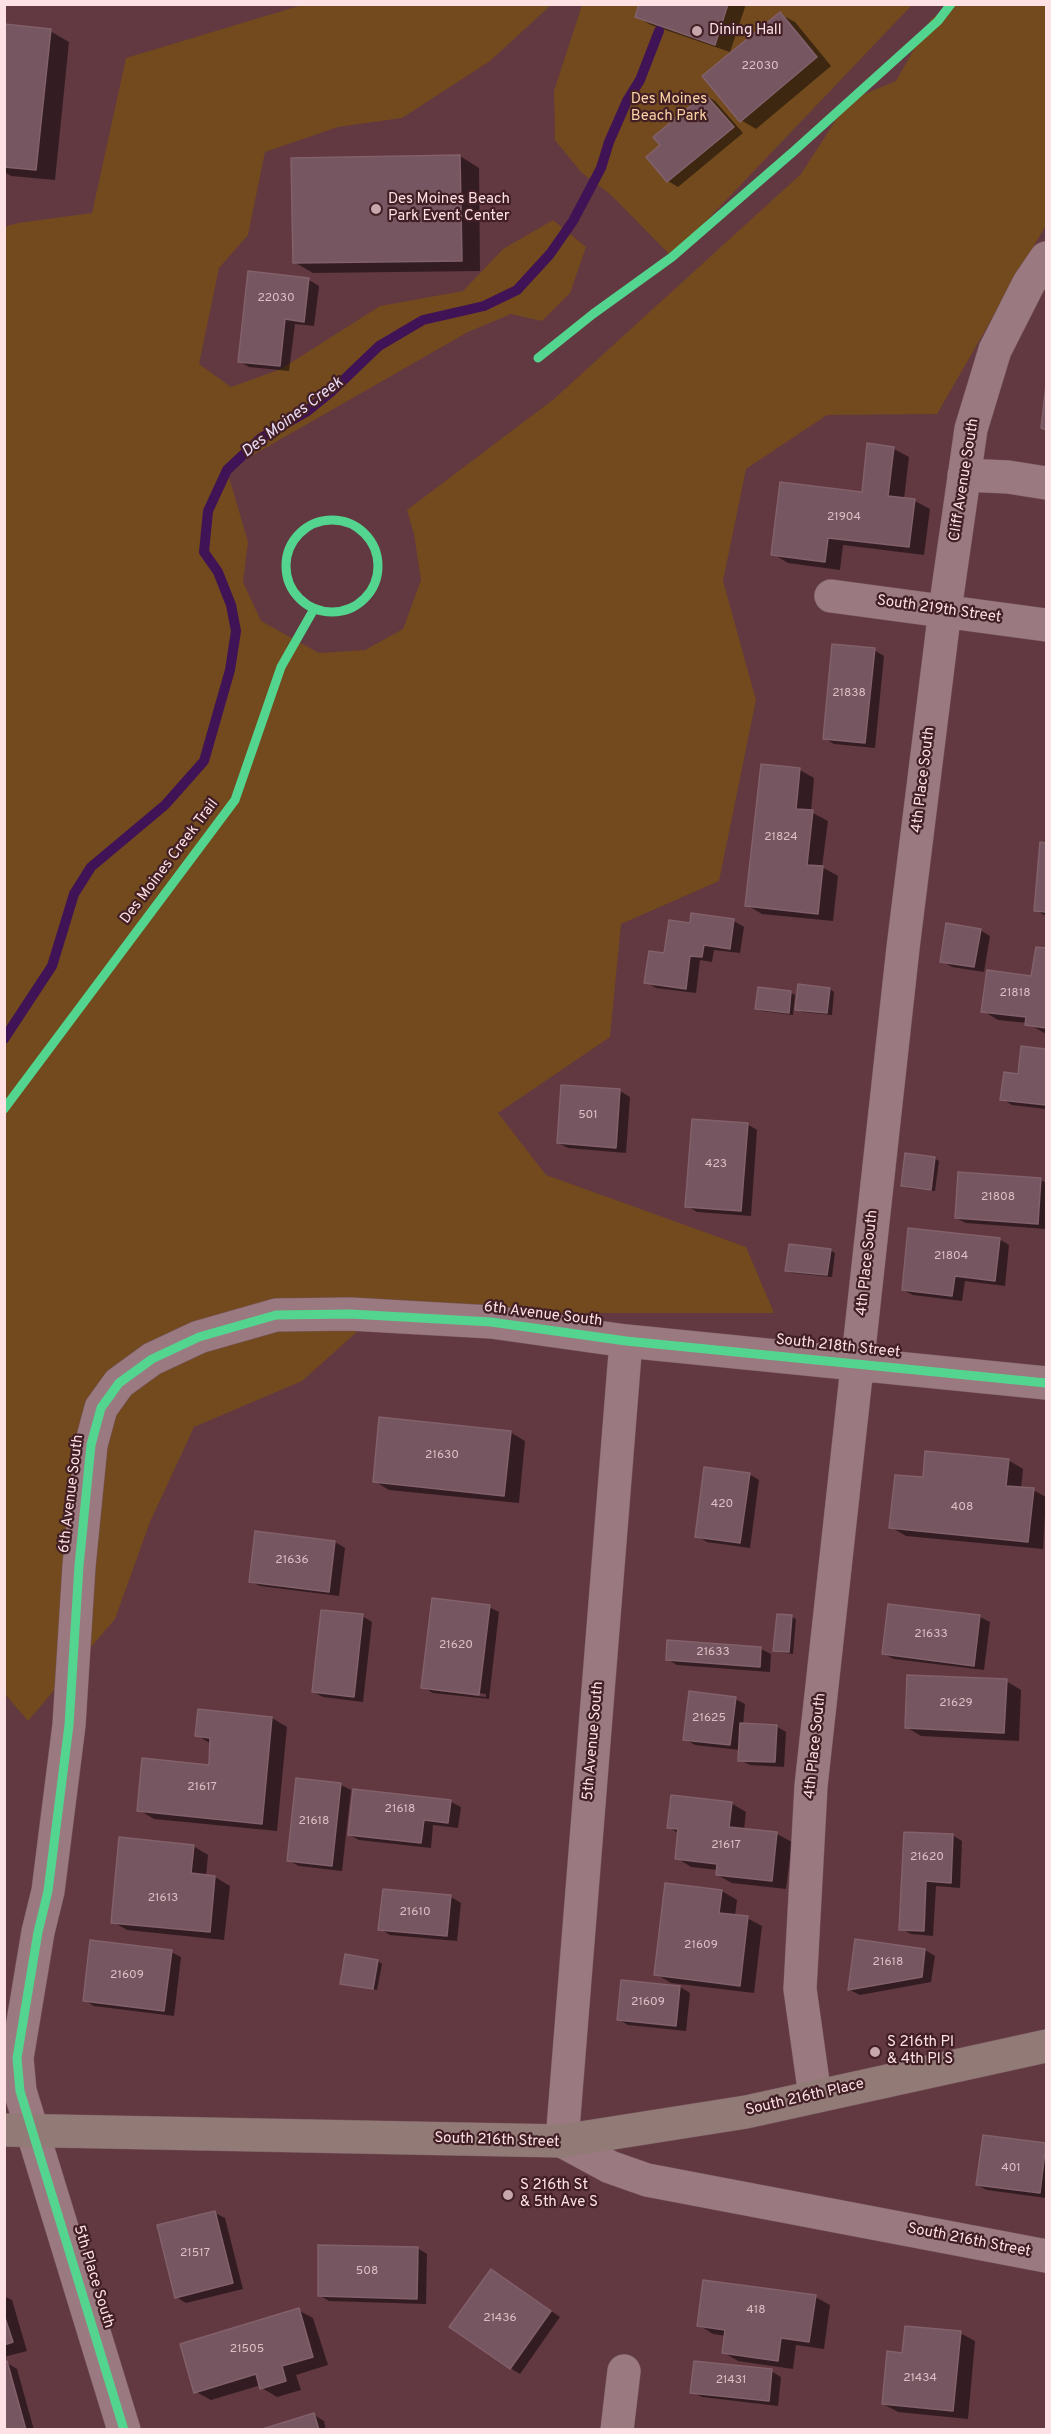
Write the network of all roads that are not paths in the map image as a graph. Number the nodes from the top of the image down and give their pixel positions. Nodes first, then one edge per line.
1 (1047, 258) edge
2 (964, 475) junction
3 (1047, 483) edge
4 (831, 596) dead end
5 (945, 610) junction
6 (1047, 625) edge
7 (626, 1341) junction
8 (857, 1364) junction
9 (1047, 1383) edge
10 (1047, 2046) edge
11 (815, 2096) junction
12 (19, 2131) edge
13 (562, 2141) junction
14 (1047, 2256) edge
15 (624, 2371) dead end
16 (124, 2430) edge
17 (617, 2430) edge

1 - 2 street, Cliff Avenue South
2 - 3 street
2 - 5 street, Cliff Avenue South
4 - 5 street, South 219th Street
5 - 6 street, South 219th Street
5 - 8 street, 4th Place South
7 - 8 street, South 218th Street
7 - 12 street, 6th Avenue South
7 - 13 street, 5th Avenue South
8 - 9 street, South 218th Street
8 - 11 street, 4th Place South
10 - 11 main road, South 216th Place
11 - 13 main road, South 216th Place
12 - 13 main road, South 216th Street
12 - 16 street, 5th Place South
13 - 14 street, South 216th Street
15 - 17 street

